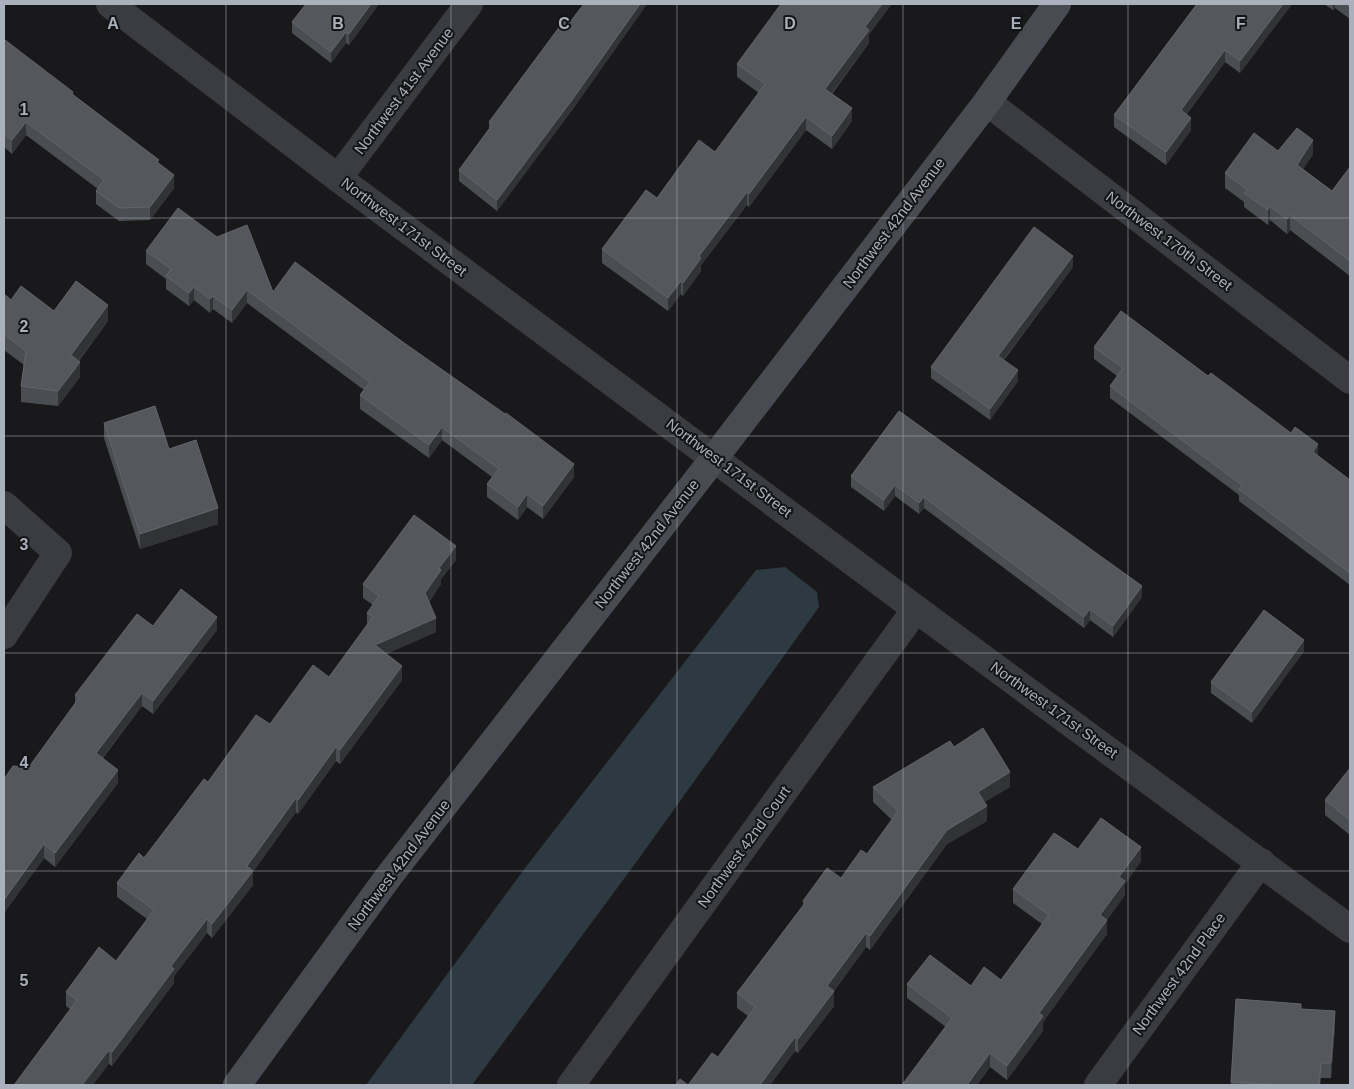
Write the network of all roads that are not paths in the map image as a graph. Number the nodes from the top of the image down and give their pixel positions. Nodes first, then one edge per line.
1 (110, 4) edge
2 (470, 4) edge
3 (1057, 4) edge
4 (987, 102) junction
5 (338, 178) junction
6 (1350, 380) edge
7 (715, 457) junction
8 (4, 506) edge
9 (916, 609) junction
10 (4, 635) edge
11 (1261, 862) junction
12 (1350, 929) edge
13 (237, 1085) edge
14 (571, 1085) edge
15 (1098, 1085) edge

1 - 5 street, Northwest 171st Street
2 - 5 street, Northwest 41st Avenue
3 - 4 street, Northwest 42nd Avenue
4 - 6 street, Northwest 170th Street
4 - 7 street, Northwest 42nd Avenue
5 - 7 street, Northwest 171st Street
7 - 9 street, Northwest 171st Street
7 - 13 street, Northwest 42nd Avenue
8 - 10 street
9 - 11 street, Northwest 171st Street
9 - 14 street, Northwest 42nd Court
11 - 12 street, Northwest 171st Street
11 - 15 street, Northwest 42nd Place

